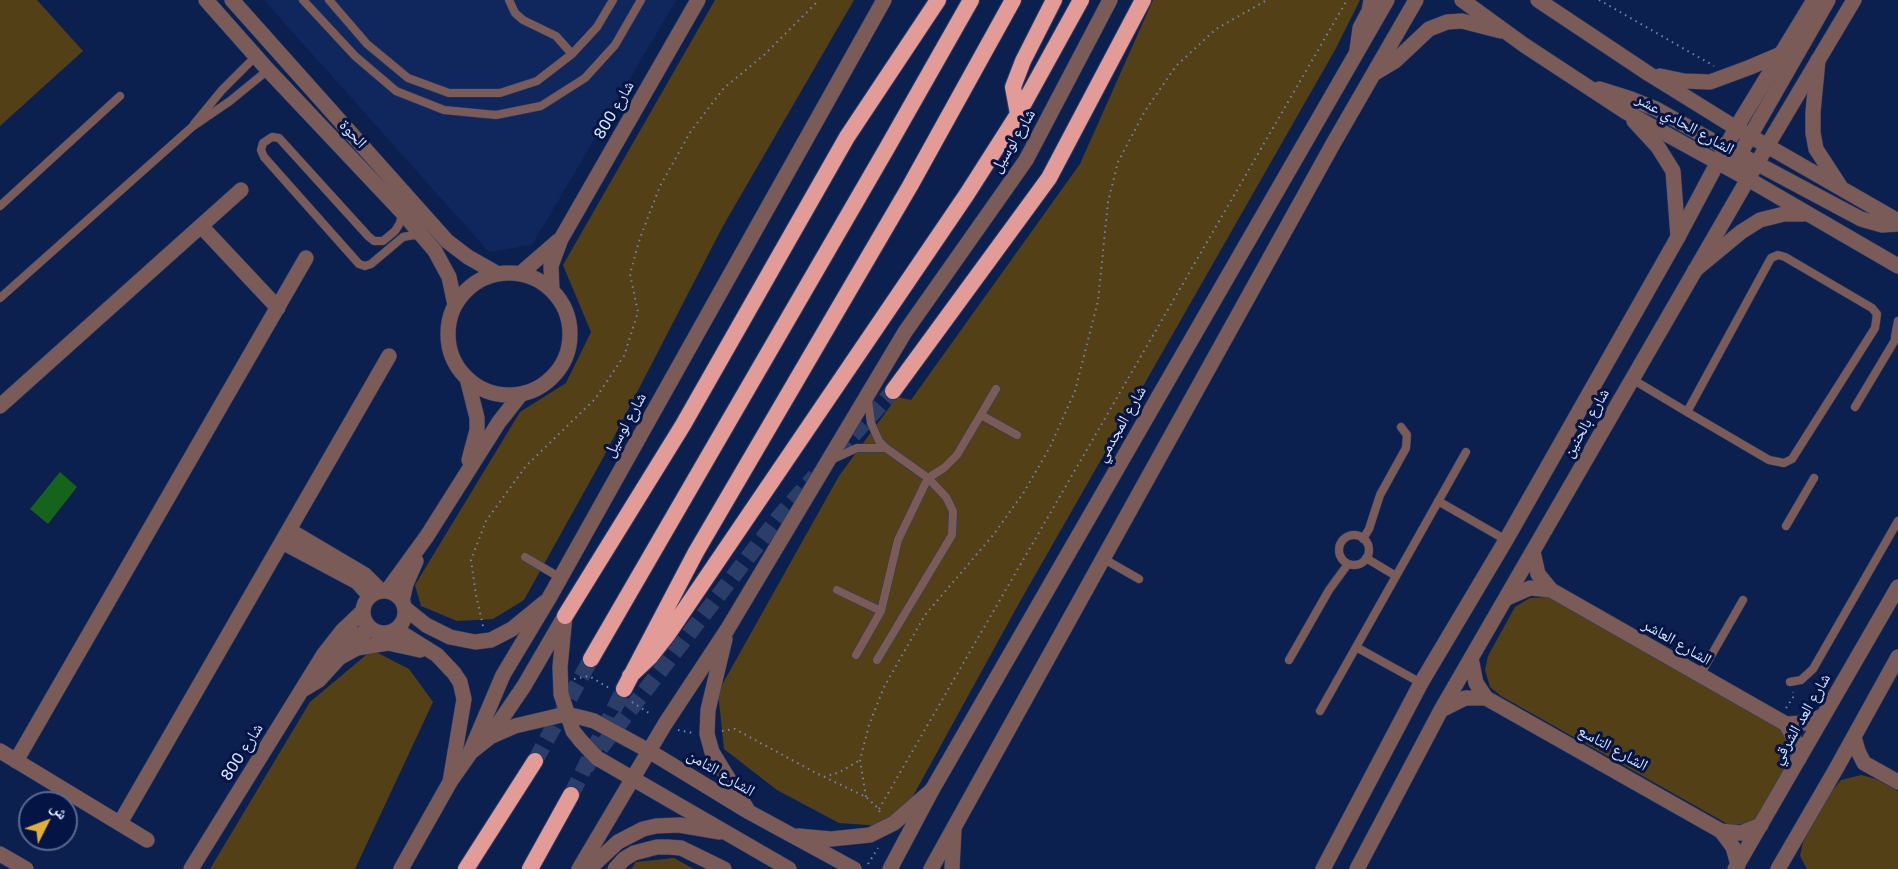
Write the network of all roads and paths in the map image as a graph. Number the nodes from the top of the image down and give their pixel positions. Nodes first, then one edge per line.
1 (206, 0) edge
2 (232, 0) edge
3 (329, 0) edge
4 (509, 0) edge
5 (613, 0) edge
6 (641, 0) edge
7 (698, 0) edge
8 (819, 0) edge
9 (884, 0) edge
10 (938, 0) edge
11 (971, 0) edge
12 (1013, 0) edge
13 (1054, 0) edge
14 (1082, 0) edge
15 (1110, 0) edge
16 (1143, 0) edge
17 (1267, 0) edge
18 (1347, 0) edge
19 (1371, 0) edge
20 (1387, 0) edge
21 (1416, 0) edge
22 (1462, 0) edge
23 (1538, 0) edge
24 (1599, 0) edge
25 (1814, 0) edge
26 (1828, 0) edge
27 (1854, 0) edge
28 (308, 2) edge
29 (1505, 31) junction
30 (270, 43) junction
31 (1357, 50) junction
32 (572, 54) junction
33 (1780, 54) junction
34 (256, 57) junction
35 (283, 57) junction
36 (1818, 60) junction
37 (268, 70) junction
38 (1375, 73) junction
39 (1649, 74) junction
40 (1730, 75) junction
41 (1587, 87) junction
42 (120, 96) dead end
43 (1626, 112) junction
44 (1018, 114) junction
45 (192, 127) junction
46 (1736, 128) junction
47 (1750, 136) junction
48 (1767, 146) junction
49 (1725, 148) junction
50 (1741, 153) junction
51 (1717, 162) junction
52 (1757, 162) junction
53 (1748, 179) junction
54 (1841, 189) junction
55 (241, 190) dead end
56 (0, 206) edge
57 (402, 212) junction
58 (1808, 215) junction
59 (1898, 223) edge
60 (201, 226) junction
61 (1678, 237) junction
62 (561, 238) junction
63 (424, 239) junction
64 (306, 258) dead end
65 (1898, 267) edge
66 (1695, 270) junction
67 (498, 274) junction
68 (520, 274) junction
69 (552, 291) junction
70 (0, 298) edge
71 (455, 305) junction
72 (278, 308) junction
73 (1898, 321) edge
74 (1897, 337) edge
75 (389, 356) dead end
76 (466, 378) junction
77 (1632, 379) junction
78 (996, 389) dead end
79 (893, 391) tunnel mouth
80 (522, 394) junction
81 (869, 394) junction
82 (0, 406) edge
83 (1855, 407) dead end
84 (1688, 412) junction
85 (981, 415) junction
86 (1401, 427) dead end
87 (1017, 435) dead end
88 (886, 448) junction
89 (1466, 452) dead end
90 (824, 467) junction
91 (464, 478) junction
92 (928, 478) junction
93 (1814, 478) dead end
94 (1438, 501) junction
95 (1898, 521) edge
96 (1786, 526) dead end
97 (285, 536) junction
98 (427, 536) junction
99 (1363, 539) junction
100 (1506, 540) junction
101 (1533, 552) junction
102 (525, 557) dead end
103 (1366, 558) junction
104 (1104, 559) junction
105 (1348, 564) junction
106 (1396, 576) junction
107 (560, 578) junction
108 (1139, 579) dead end
109 (1898, 587) edge
110 (837, 590) dead end
111 (1551, 590) junction
112 (379, 593) junction
113 (1505, 598) junction
114 (548, 600) junction
115 (1743, 600) dead end
116 (404, 605) junction
117 (363, 611) junction
118 (881, 611) junction
119 (565, 616) junction
120 (371, 629) junction
121 (397, 630) junction
122 (727, 630) junction
123 (486, 641) junction
124 (1356, 647) junction
125 (324, 654) junction
126 (437, 655) junction
127 (856, 655) dead end
128 (1898, 657) edge
129 (1471, 658) junction
130 (591, 659) tunnel mouth
131 (877, 660) dead end
132 (1289, 660) dead end
133 (1700, 675) junction
134 (560, 682) junction
135 (1790, 682) joint
136 (1421, 683) junction
137 (623, 688) junction
138 (302, 690) junction
139 (1486, 698) junction
140 (1441, 710) junction
141 (1320, 711) dead end
142 (566, 714) junction
143 (1823, 716) junction
144 (1782, 722) junction
145 (665, 724) junction
146 (707, 734) junction
147 (489, 737) junction
148 (1854, 737) junction
149 (0, 751) edge
150 (649, 751) junction
151 (469, 755) junction
152 (1799, 759) junction
153 (860, 760) junction
154 (16, 761) junction
155 (535, 761) tunnel mouth
156 (1864, 763) junction
157 (1836, 769) junction
158 (823, 777) junction
159 (633, 779) junction
160 (450, 782) junction
161 (1898, 782) edge
162 (932, 790) junction
163 (571, 795) tunnel mouth
164 (866, 797) junction
165 (879, 809) junction
166 (749, 812) junction
167 (120, 823) junction
168 (1761, 825) junction
169 (954, 829) junction
170 (883, 830) junction
171 (1721, 831) junction
172 (729, 833) junction
173 (792, 836) junction
174 (147, 840) dead end
175 (1788, 852) junction
176 (0, 854) edge
177 (1737, 867) edge
178 (26, 869) edge
179 (191, 869) edge
180 (401, 869) edge
181 (466, 869) edge
182 (530, 869) edge
183 (579, 869) edge
184 (590, 869) edge
185 (615, 869) edge
186 (724, 869) edge
187 (789, 869) edge
188 (854, 869) edge
189 (864, 869) edge
190 (890, 869) edge
191 (932, 869) edge
192 (952, 869) edge
193 (1323, 869) edge
194 (1357, 869) edge
195 (1778, 869) edge
196 (1793, 869) edge

1 - 34 street, الحوة
2 - 30 street, الحوة
3 - 32 lane
4 - 32 lane
5 - 32 lane
6 - 28 lane
7 - 62 street, شارع 800
8 - 123 path
9 - 107 street, شارع لوسيل
10 - 119 highway
11 - 130 highway
12 - 137 highway
13 - 44 highway
14 - 44 highway
15 - 81 street, شارع لوسيل
16 - 79 highway
17 - 153 path
18 - 165 path
19 - 31 street
20 - 31 street, شارع المجدمي
21 - 38 street
22 - 29 street, الشارع الحادي عشر
23 - 39 street, الشارع الحادي عشر
24 - 40 path
25 - 33 street, شارع بالحنين
26 - 47 street
27 - 36 street, شارع بالحنين
29 - 38 street
29 - 41 street, الشارع الحادي عشر
30 - 34 street
30 - 35 street, الحوة
31 - 162 street, شارع المجدمي
33 - 40 street
33 - 46 street, شارع بالحنين
34 - 37 street, الحوة
34 - 45 lane
35 - 37 street
35 - 67 street, الحوة
36 - 48 street, شارع بالحنين
36 - 54 street
37 - 45 lane
37 - 57 street, الحوة
38 - 104 street
39 - 40 street
39 - 46 street, الشارع الحادي عشر
41 - 43 street, الشارع الحادي عشر
41 - 49 street
42 - 56 lane
43 - 51 street, الشارع الحادي عشر
43 - 61 street
44 - 137 highway
45 - 70 lane
46 - 47 street, الشارع الحادي عشر
46 - 49 street, شارع بالحنين
47 - 48 street, الشارع الحادي عشر
47 - 50 street
48 - 50 street
48 - 52 street, شارع بالحنين
48 - 54 street, الشارع الحادي عشر
49 - 50 street
49 - 51 street, شارع بالحنين
50 - 51 street
50 - 52 street
50 - 53 street
51 - 53 street, الشارع الحادي عشر
51 - 61 street, شارع بالحنين
52 - 53 street, شارع بالحنين
52 - 59 street
53 - 58 street, الشارع الحادي عشر
53 - 66 street, شارع بالحنين
54 - 59 street, الشارع الحادي عشر
55 - 60 street
57 - 63 street, الحوة
57 - 63 lane
58 - 65 street, الشارع الحادي عشر
58 - 66 street
60 - 72 street
60 - 82 street
61 - 100 street, شارع بالحنين
62 - 68 street, شارع 800
62 - 69 street, شارع 800
63 - 71 street, الحوة
64 - 72 street
66 - 77 street, شارع بالحنين
67 - 68 street
67 - 71 street
68 - 69 street
69 - 80 street
71 - 76 street
72 - 154 street
73 - 74 lane
74 - 83 lane
75 - 97 street
76 - 80 street
76 - 91 street
77 - 84 lane
77 - 101 street, شارع بالحنين
78 - 85 lane
80 - 91 street
81 - 88 lane
81 - 90 street, شارع لوسيل
84 - 84 lane
85 - 87 lane
85 - 92 lane
86 - 99 lane
88 - 90 lane
88 - 92 lane
89 - 94 lane
90 - 122 street, شارع لوسيل
91 - 98 street
92 - 118 lane
92 - 131 lane
93 - 96 lane
94 - 100 lane
94 - 106 lane
95 - 135 lane
97 - 112 street
97 - 167 street
98 - 112 street
98 - 116 street
99 - 103 lane
99 - 105 lane
100 - 136 street, شارع بالحنين
101 - 111 street, الشارع العاشر
101 - 113 street, شارع بالحنين
102 - 107 lane
103 - 105 lane
103 - 106 lane
104 - 108 lane
104 - 169 street
105 - 132 lane
106 - 124 lane
107 - 114 street, شارع لوسيل
109 - 143 street, شارع العد الشرقي
110 - 118 lane
111 - 113 street
111 - 133 street, الشارع العاشر
112 - 116 street
112 - 117 street
113 - 129 street, شارع بالحنين
114 - 123 street
114 - 151 street, شارع لوسيل
115 - 133 lane
116 - 121 street
116 - 123 street
117 - 120 street
117 - 125 street, شارع 800
118 - 127 lane
119 - 134 street
119 - 147 street
120 - 121 street
120 - 125 street, شارع 800
121 - 126 street
122 - 145 street, شارع لوسيل
122 - 146 street
124 - 136 lane
124 - 141 lane
125 - 138 street, شارع 800
126 - 138 street
126 - 160 street
128 - 148 street
129 - 139 street
129 - 140 street, شارع بالحنين
133 - 144 street, الشارع العاشر
134 - 137 path
134 - 142 street
135 - 144 path
136 - 193 street, شارع بالحنين
137 - 145 path
138 - 179 street, شارع 800
139 - 140 street
139 - 171 street, الشارع التاسع
140 - 194 street, شارع بالحنين
142 - 147 street, الشارع الثامن
142 - 150 street, الشارع الثامن
142 - 159 street
143 - 144 street
143 - 152 street, شارع العد الشرقي
144 - 152 street
145 - 146 path
145 - 150 street, شارع لوسيل
146 - 158 path
146 - 166 street
147 - 151 street, الشارع الثامن
148 - 156 street
148 - 157 street
149 - 154 street
150 - 159 street
150 - 166 street, الشارع الثامن
151 - 160 street, شارع لوسيل
152 - 168 street, شارع العد الشرقي
153 - 158 path
153 - 164 path
154 - 167 street
155 - 181 highway
156 - 157 street
156 - 161 street
157 - 175 street
158 - 164 path
159 - 172 street
159 - 183 street
160 - 180 street, شارع لوسيل
162 - 170 street
162 - 190 street, شارع المجدمي
163 - 182 highway
164 - 165 path
165 - 170 path
166 - 173 street, الشارع الثامن
167 - 174 street
168 - 171 street
168 - 177 street, شارع العد الشرقي
169 - 191 street
169 - 192 street
170 - 173 street
170 - 189 path
171 - 177 street
172 - 184 street
172 - 187 street
173 - 188 street, الشارع الثامن
175 - 195 street
175 - 196 street
176 - 178 street
185 - 186 street

